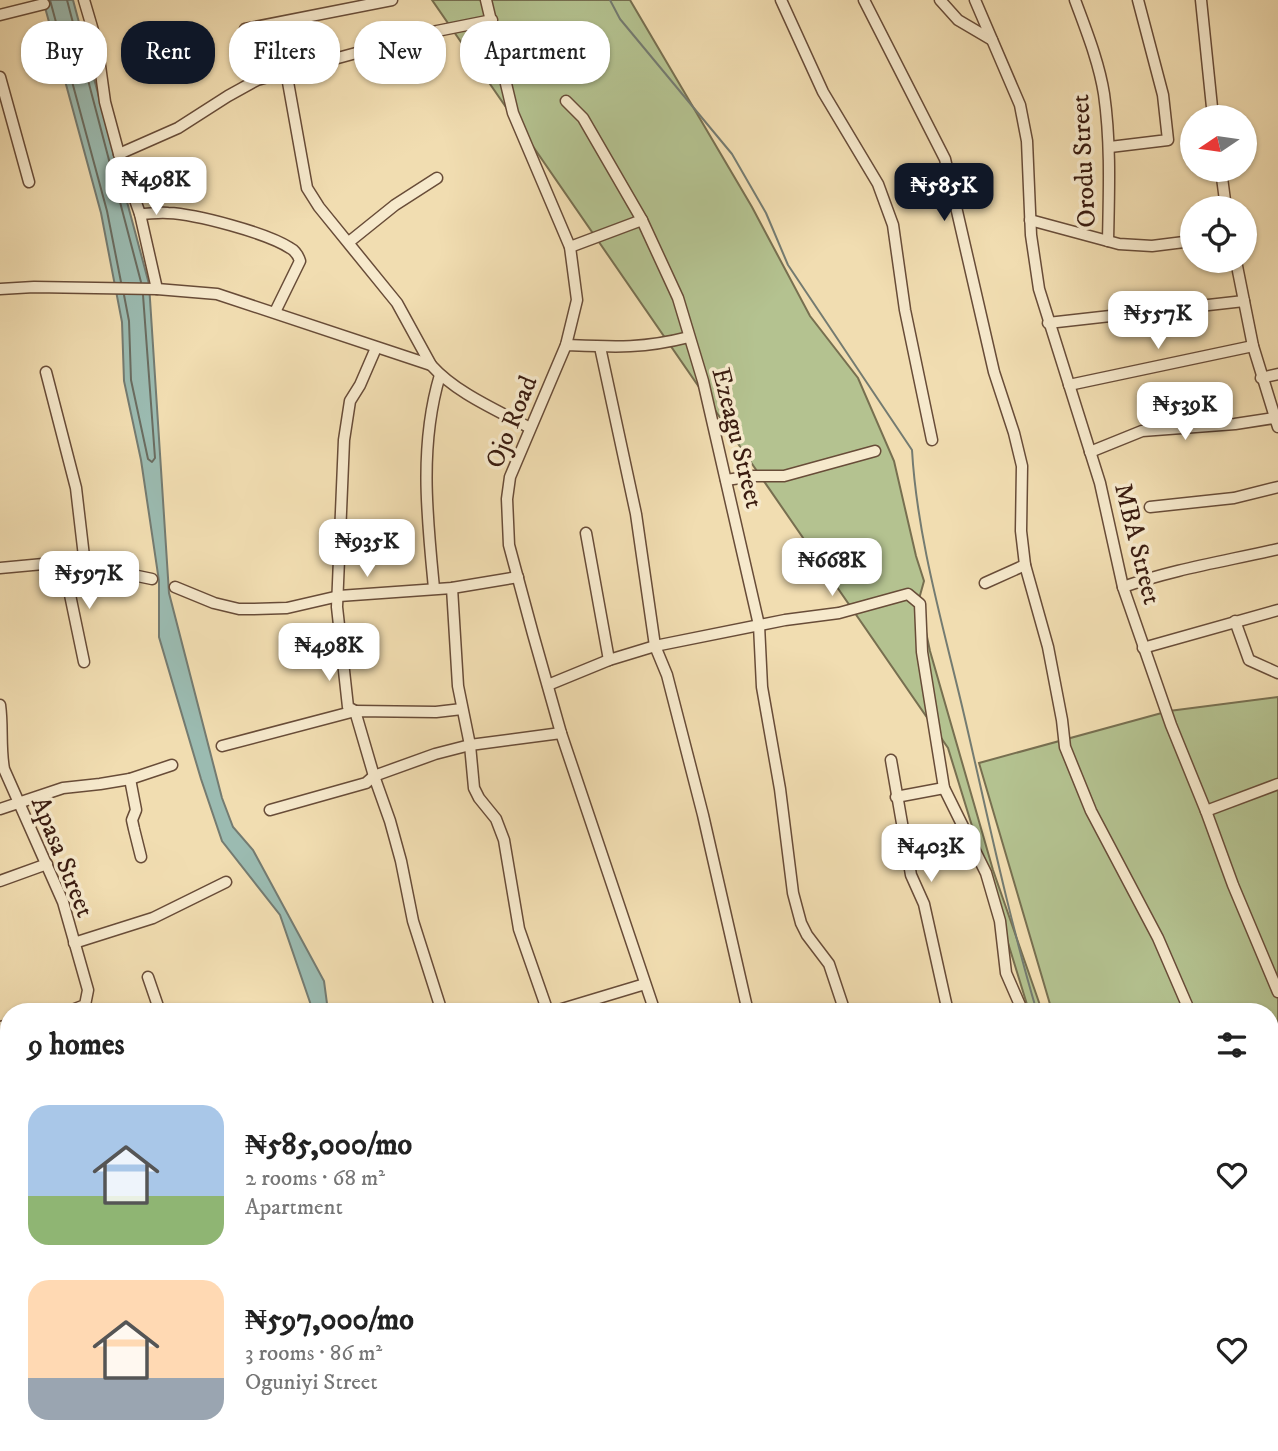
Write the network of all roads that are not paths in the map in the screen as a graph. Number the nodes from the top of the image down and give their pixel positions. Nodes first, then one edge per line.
1 (84, 0) edge
2 (393, 0) edge
3 (486, 0) edge
4 (781, 0) edge
5 (864, 0) edge
6 (940, 0) edge
7 (975, 0) edge
8 (1075, 0) edge
9 (1138, 0) edge
10 (1201, 0) edge
11 (44, 4) dead end
12 (0, 15) edge
13 (295, 20) joint
14 (492, 20) junction
15 (290, 21) edge
16 (992, 40) junction
17 (340, 57) edge
18 (0, 77) edge
19 (250, 84) edge
20 (288, 84) edge
21 (566, 101) dead end
22 (1212, 105) edge
23 (1110, 147) junction
24 (119, 155) junction
25 (437, 178) dead end
26 (29, 182) dead end
27 (140, 214) junction
28 (642, 220) junction
29 (1030, 220) junction
30 (1108, 241) junction
31 (349, 242) junction
32 (1180, 242) edge
33 (570, 247) junction
34 (1238, 273) edge
35 (0, 289) edge
36 (156, 289) junction
37 (1244, 301) junction
38 (275, 312) junction
39 (1048, 323) junction
40 (689, 337) junction
41 (566, 345) junction
42 (600, 346) junction
43 (1253, 346) junction
44 (376, 348) junction
45 (431, 365) junction
46 (46, 372) dead end
47 (1278, 374) edge
48 (440, 375) junction
49 (1261, 378) junction
50 (1069, 385) junction
51 (1276, 423) edge
52 (530, 428) junction
53 (932, 440) dead end
54 (875, 451) dead end
55 (1090, 452) junction
56 (726, 480) junction
57 (1278, 487) edge
58 (1150, 507) dead end
59 (586, 534) dead end
60 (1278, 549) edge
61 (85, 565) junction
62 (1026, 565) junction
63 (64, 566) junction
64 (0, 568) edge
65 (519, 577) junction
66 (152, 579) dead end
67 (985, 583) dead end
68 (175, 587) dead end
69 (1123, 587) junction
70 (452, 588) junction
71 (433, 589) junction
72 (339, 596) junction
73 (1278, 610) edge
74 (1235, 621) junction
75 (759, 625) junction
76 (655, 646) junction
77 (1143, 648) junction
78 (610, 660) junction
79 (84, 662) dead end
80 (1278, 673) edge
81 (548, 685) junction
82 (0, 705) edge
83 (461, 709) junction
84 (355, 711) junction
85 (561, 733) junction
86 (470, 745) junction
87 (222, 746) dead end
88 (891, 760) dead end
89 (172, 765) dead end
90 (374, 776) junction
91 (130, 779) junction
92 (1278, 784) edge
93 (944, 788) junction
94 (896, 797) junction
95 (17, 802) junction
96 (0, 808) edge
97 (270, 810) dead end
98 (1206, 811) junction
99 (141, 856) dead end
100 (47, 864) junction
101 (0, 881) edge
102 (226, 882) dead end
103 (74, 943) junction
104 (1274, 969) edge
105 (148, 977) dead end
106 (645, 984) junction
107 (1278, 992) edge
108 (86, 1003) edge
109 (157, 1003) edge
110 (439, 1003) edge
111 (547, 1003) edge
112 (581, 1003) edge
113 (652, 1003) edge
114 (746, 1003) edge
115 (842, 1003) edge
116 (946, 1003) edge
117 (1019, 1003) edge
118 (1185, 1003) edge

1 - 24 street
2 - 13 street
3 - 14 street, Ojo Road
4 - 53 street
5 - 62 street
6 - 16 street
7 - 16 street, MBA Street
8 - 23 street, Orodu Street
9 - 23 street
10 - 22 street
11 - 12 street
13 - 15 street
14 - 17 street
14 - 33 street, Ojo Road
16 - 29 street, MBA Street
18 - 26 street
19 - 24 street
20 - 31 street
21 - 28 street, Ezeagu Street
23 - 30 street, Orodu Street
24 - 27 street
25 - 31 street
27 - 36 street
27 - 38 street
28 - 33 street
28 - 40 street, Ezeagu Street
29 - 30 street
29 - 39 street, MBA Street
30 - 32 street
31 - 45 street
33 - 41 street, Ojo Road
34 - 37 street
35 - 36 street
36 - 38 street
37 - 39 street
37 - 43 street
38 - 44 street
39 - 50 street, MBA Street
40 - 42 street
40 - 56 street, Ezeagu Street
41 - 42 street
41 - 52 street, Ojo Road
42 - 76 street
43 - 49 street
43 - 50 street
44 - 45 street
44 - 72 street
45 - 48 street
46 - 61 street
47 - 49 street
48 - 52 street
48 - 71 street
49 - 51 street
50 - 55 street, MBA Street
51 - 55 street
52 - 65 street, Ojo Road
54 - 56 street
55 - 69 street, MBA Street
56 - 75 street, Ezeagu Street
57 - 58 street
59 - 78 street
60 - 69 street
61 - 63 street
61 - 66 street
62 - 67 street
62 - 118 street
63 - 64 street
63 - 79 street
65 - 70 street
65 - 81 street, Ojo Road
68 - 72 street
69 - 77 street, MBA Street
70 - 71 street
70 - 83 street
71 - 72 street
72 - 84 street
73 - 74 street
74 - 77 street
74 - 80 street
75 - 76 street
75 - 93 street
75 - 115 street, Ezeagu Street
76 - 78 street
76 - 114 street
77 - 98 street, MBA Street
78 - 81 street
81 - 85 street, Ojo Road
82 - 95 street, Apasa Street
83 - 84 street
83 - 86 street
84 - 87 street
84 - 90 street
85 - 86 street
85 - 106 street, Ojo Road
86 - 90 street
86 - 111 street
88 - 94 street
89 - 91 street
90 - 97 street
90 - 110 street
91 - 95 street
91 - 99 street
92 - 98 street
93 - 94 street
93 - 117 street
94 - 116 street
95 - 96 street
95 - 100 street, Apasa Street
98 - 104 street, MBA Street
100 - 101 street
100 - 103 street, Apasa Street
102 - 103 street
103 - 108 street, Apasa Street
104 - 107 street, MBA Street
105 - 109 street
106 - 112 street
106 - 113 street, Ojo Road

